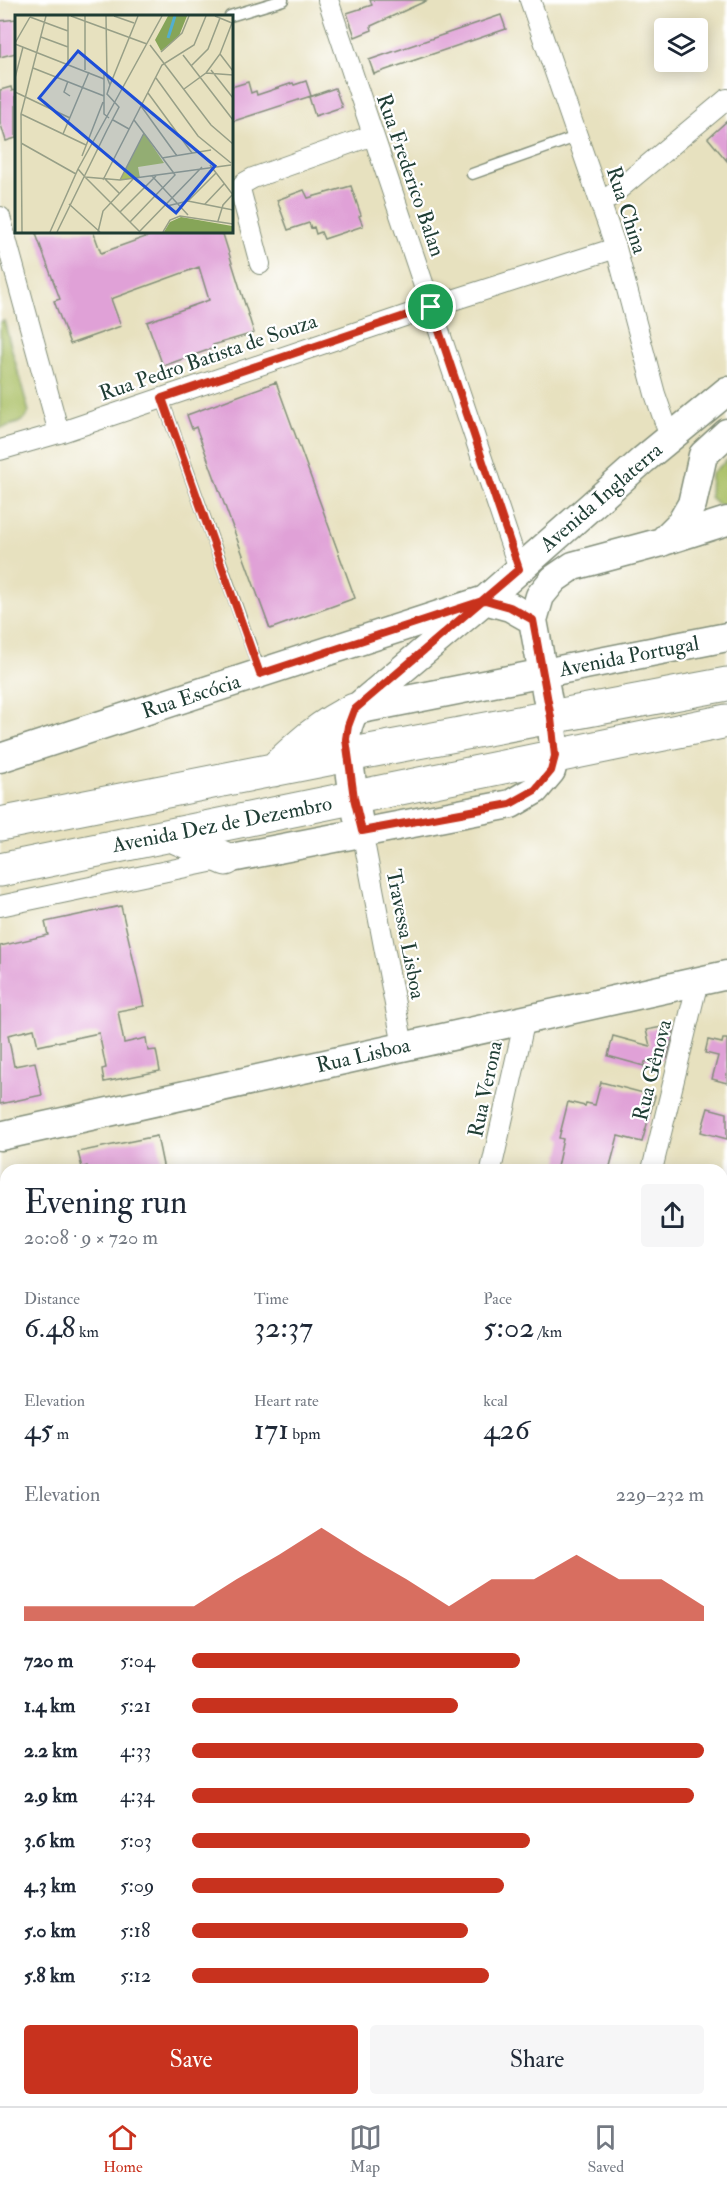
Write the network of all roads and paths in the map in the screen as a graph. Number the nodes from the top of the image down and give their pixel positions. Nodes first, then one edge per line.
1 (283, 0) edge
2 (328, 0) edge
3 (534, 2) edge
4 (232, 15) edge
5 (727, 99) edge
6 (373, 135) junction
7 (576, 137) junction
8 (472, 174) dead end
9 (601, 204) junction
10 (0, 217) edge
11 (616, 248) junction
12 (260, 264) dead end
13 (431, 307) junction
14 (727, 391) edge
15 (162, 398) junction
16 (59, 433) junction
17 (727, 434) edge
18 (670, 437) junction
19 (0, 450) edge
20 (703, 455) junction
21 (692, 504) junction
22 (727, 511) edge
23 (727, 521) edge
24 (662, 542) junction
25 (519, 569) junction
26 (485, 600) junction
27 (533, 620) junction
28 (727, 637) edge
29 (543, 673) junction
30 (260, 674) junction
31 (727, 684) edge
32 (354, 710) junction
33 (551, 718) junction
34 (727, 721) edge
35 (348, 755) junction
36 (555, 756) junction
37 (0, 758) edge
38 (274, 770) junction
39 (354, 798) junction
40 (0, 824) edge
41 (362, 831) junction
42 (171, 835) junction
43 (226, 859) junction
44 (0, 870) edge
45 (0, 906) edge
46 (727, 975) edge
47 (698, 981) junction
48 (525, 1019) junction
49 (403, 1046) junction
50 (0, 1136) edge
51 (492, 1164) edge
52 (653, 1164) edge

1 - 4 lane
2 - 6 street, Rua Frederico Balan
3 - 7 street, Rua China
5 - 9 street
6 - 12 street
6 - 13 street, Rua Frederico Balan
7 - 8 lane
7 - 9 street, Rua China
9 - 11 street, Rua China
10 - 16 street
11 - 13 street, Rua Pedro Batista de Souza
11 - 18 street, Rua China
13 - 15 street, Rua Pedro Batista de Souza
13 - 25 street, Rua Frederico Balan
14 - 18 main road, Avenida Inglaterra
15 - 16 street, Rua Pedro Batista de Souza
15 - 30 lane
16 - 19 street, Rua Pedro Batista de Souza
17 - 20 main road
18 - 20 main road
18 - 25 main road, Avenida Inglaterra
20 - 21 main road
21 - 22 main road
21 - 24 main road
23 - 24 main road
24 - 27 main road, Avenida Inglaterra
25 - 26 main road, Avenida Inglaterra
26 - 27 main road
26 - 30 main road, Rua Escócia
26 - 32 main road, Avenida Inglaterra
27 - 29 main road
28 - 29 main road, Avenida Portugal
29 - 32 main road, Avenida Portugal
29 - 33 main road
30 - 37 main road, Rua Escócia
31 - 33 highway, Avenida Dez de Dezembro
32 - 35 main road
32 - 38 highway
33 - 35 highway, Avenida Dez de Dezembro
33 - 36 main road
34 - 36 highway, Avenida Dez de Dezembro
35 - 38 highway, Avenida Dez de Dezembro
35 - 39 main road
36 - 39 highway, Avenida Dez de Dezembro
36 - 41 main road
38 - 40 highway, Avenida Dez de Dezembro
39 - 41 main road
39 - 42 highway, Avenida Dez de Dezembro
41 - 43 main road
41 - 49 street, Travessa Lisboa
42 - 43 highway
42 - 44 highway, Avenida Dez de Dezembro
43 - 45 street
46 - 47 main road, Rua Lisboa
47 - 48 main road, Rua Lisboa
47 - 52 street, Rua Gênova
48 - 49 main road, Rua Lisboa
48 - 51 street, Rua Verona
49 - 50 main road, Rua Lisboa

